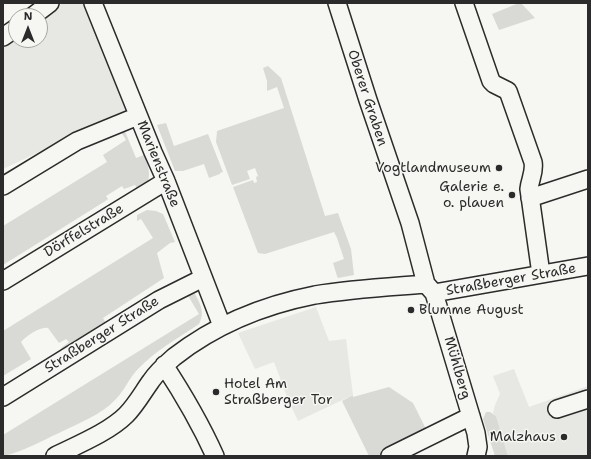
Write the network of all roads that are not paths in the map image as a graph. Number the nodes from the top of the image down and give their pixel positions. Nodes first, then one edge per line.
1 (93, 3) edge
2 (337, 3) edge
3 (464, 3) edge
4 (138, 116) junction
5 (588, 179) edge
6 (166, 181) junction
7 (3, 186) edge
8 (530, 198) junction
9 (588, 266) edge
10 (540, 274) junction
11 (203, 278) junction
12 (3, 281) edge
13 (430, 288) junction
14 (222, 326) junction
15 (164, 365) junction
16 (3, 396) edge
17 (588, 399) edge
18 (557, 409) dead end
19 (471, 416) junction
20 (55, 456) edge
21 (215, 456) edge
22 (390, 456) edge
23 (476, 456) edge

1 - 4 street, Marienstraße
2 - 13 street, Oberer Graben
3 - 8 street
4 - 6 street, Marienstraße
4 - 7 street
5 - 8 street
6 - 11 street, Marienstraße
6 - 12 street, Dörffelstraße
8 - 10 street
9 - 10 street, Straßberger Straße
10 - 13 street, Straßberger Straße
11 - 14 street, Marienstraße
11 - 16 street, Straßberger Straße
13 - 14 street, Straßberger Straße
13 - 19 street, Mühlberg
14 - 15 street, Straßberger Straße
15 - 20 street, Straßberger Straße
15 - 21 street
17 - 18 street
19 - 22 street
19 - 23 street, Mühlberg

